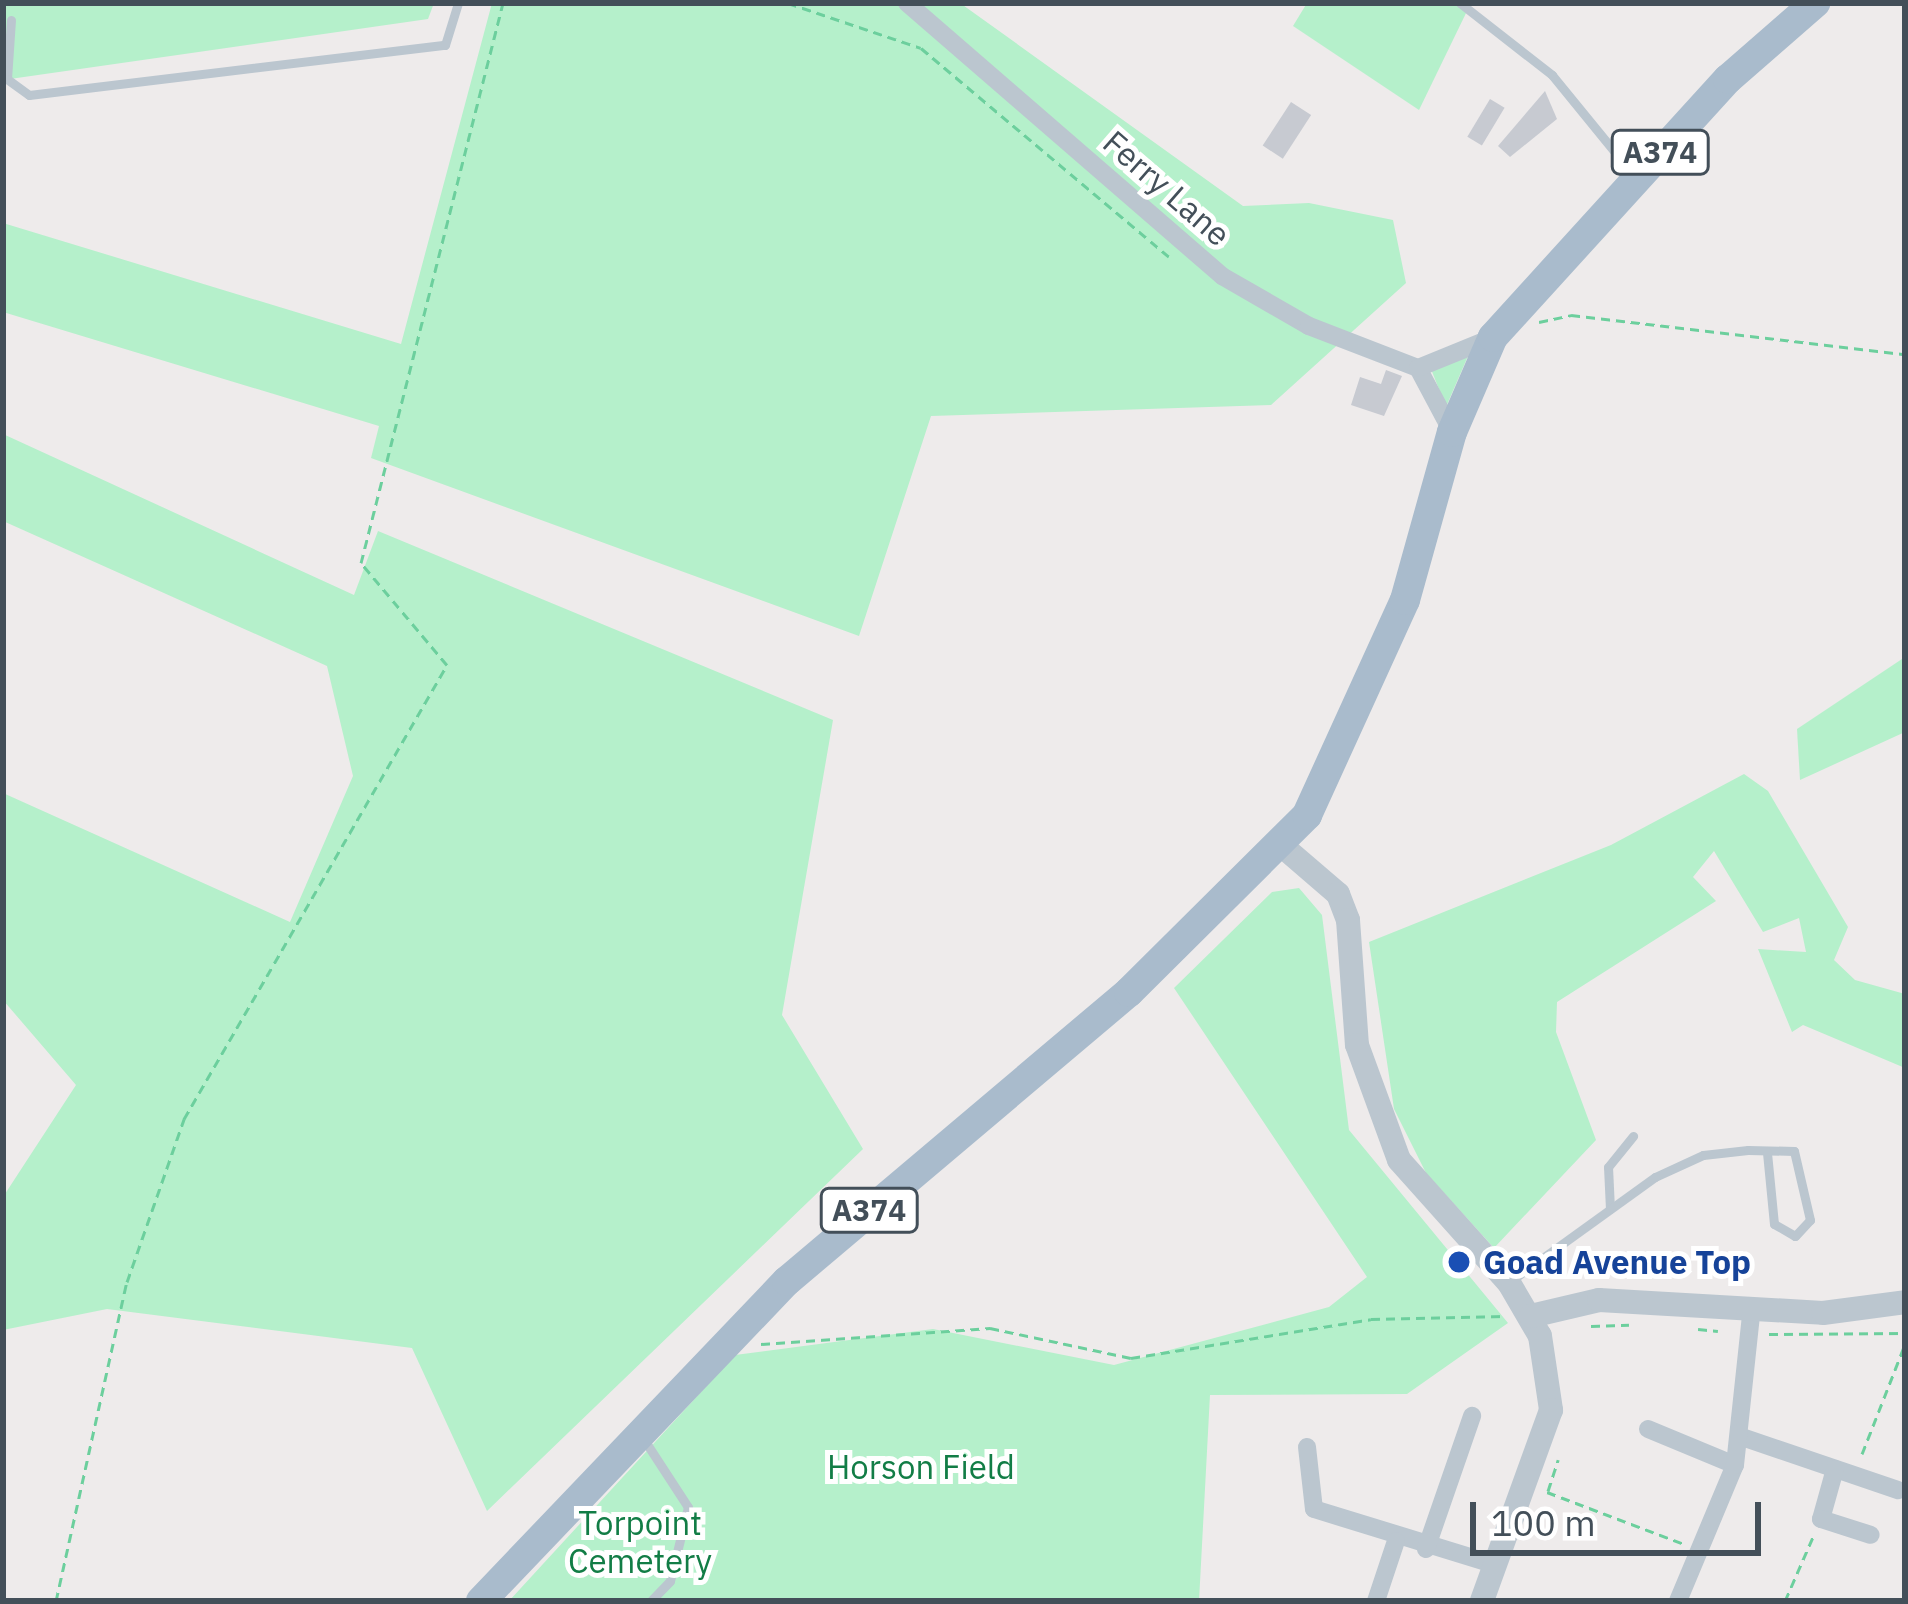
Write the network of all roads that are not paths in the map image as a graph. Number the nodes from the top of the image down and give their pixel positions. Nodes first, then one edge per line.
1 (458, 3) edge
2 (908, 3) edge
3 (1460, 3) edge
4 (1815, 3) edge
5 (931, 10) edge
6 (11, 20) dead end
7 (1635, 178) junction
8 (1493, 337) junction
9 (1418, 368) junction
10 (1452, 432) junction
11 (1281, 845) junction
12 (1633, 1136) dead end
13 (1767, 1152) junction
14 (1610, 1209) junction
15 (1509, 1283) junction
16 (1905, 1302) edge
17 (1750, 1318) junction
18 (1535, 1326) junction
19 (1472, 1416) dead end
20 (1648, 1430) dead end
21 (638, 1431) junction
22 (1739, 1436) junction
23 (1307, 1447) dead end
24 (1736, 1465) junction
25 (1845, 1472) junction
26 (1898, 1490) dead end
27 (1871, 1535) dead end
28 (1396, 1541) junction
29 (1426, 1549) junction
30 (1496, 1565) junction
31 (481, 1601) edge
32 (651, 1601) edge
33 (1376, 1601) edge
34 (1482, 1601) edge
35 (1678, 1601) edge

1 - 6 lane
2 - 5 street, Ferry Lane
3 - 7 lane
4 - 7 main road, A374
5 - 9 street, Ferry Lane
7 - 8 main road, A374
8 - 9 street
8 - 10 main road, A374
9 - 10 street
10 - 11 main road, A374
11 - 15 street
11 - 21 main road, A374
12 - 14 lane
13 - 13 lane
13 - 14 lane
14 - 15 lane
15 - 18 street
16 - 17 street
17 - 18 street
17 - 22 street
18 - 30 street
19 - 29 street
20 - 24 street
21 - 31 main road, A374
21 - 32 lane
22 - 24 street
22 - 25 street
23 - 28 street
24 - 35 street
25 - 26 street
25 - 27 street
28 - 29 street
28 - 33 street
29 - 30 street
30 - 34 street

